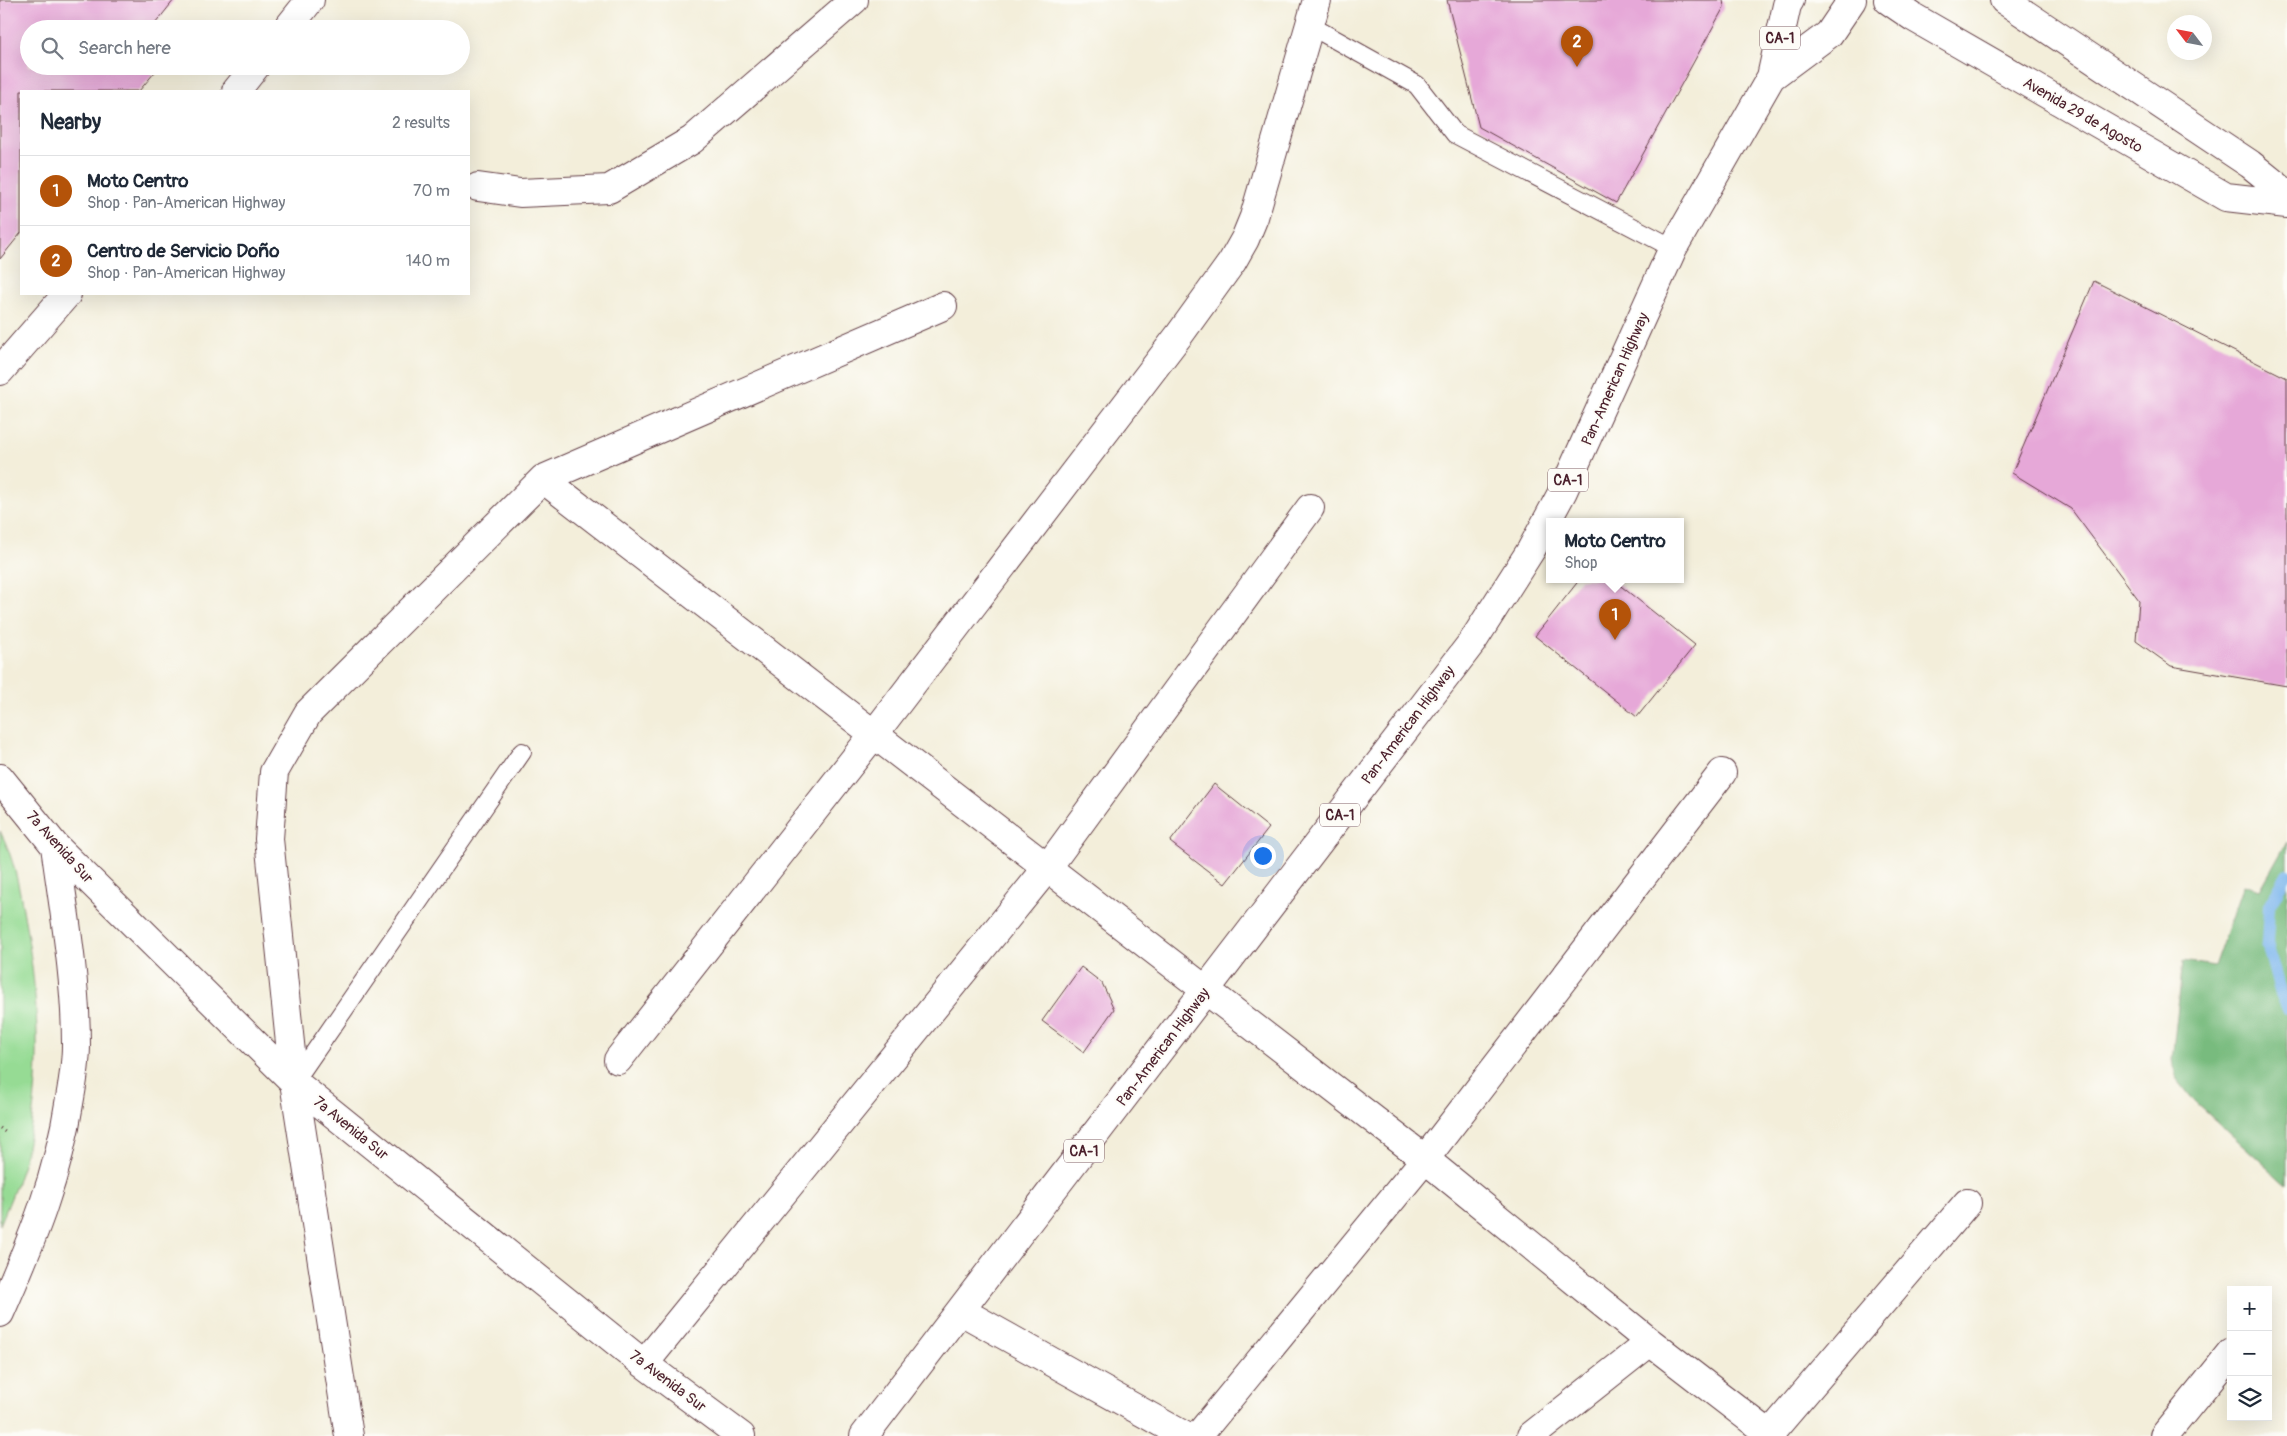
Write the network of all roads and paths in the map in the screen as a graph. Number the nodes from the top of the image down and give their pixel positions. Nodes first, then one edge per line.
1 (310, 0) edge
2 (854, 0) edge
3 (1790, 0) edge
4 (1852, 0) edge
5 (1888, 0) edge
6 (2004, 0) edge
7 (1313, 13) edge
8 (294, 20) edge
9 (249, 75) edge
10 (1771, 77) junction
11 (237, 90) edge
12 (478, 187) dead end
13 (2287, 194) edge
14 (2287, 204) edge
15 (1673, 248) junction
16 (66, 295) edge
17 (943, 306) dead end
18 (0, 371) edge
19 (543, 479) junction
20 (1310, 508) dead end
21 (1548, 518) edge
22 (1546, 522) edge
23 (874, 734) junction
24 (522, 752) dead end
25 (1722, 773) dead end
26 (0, 778) edge
27 (55, 846) junction
28 (1048, 867) junction
29 (1206, 990) junction
30 (618, 1060) dead end
31 (294, 1082) junction
32 (0, 1128) edge
33 (5, 1132) dead end
34 (1425, 1159) junction
35 (1967, 1203) dead end
36 (961, 1311) junction
37 (0, 1313) edge
38 (1650, 1342) junction
39 (2227, 1358) edge
40 (644, 1364) junction
41 (1770, 1435) edge
42 (349, 1436) edge
43 (741, 1436) edge
44 (864, 1436) edge
45 (1185, 1436) edge
46 (1198, 1436) edge
47 (1530, 1436) edge
48 (2164, 1436) edge

1 - 8 main road
2 - 12 main road
3 - 10 main road, Pan-American Highway / CA-1
4 - 10 main road, Pan-American Highway / CA-1
5 - 14 main road, Avenida 29 de Agosto
6 - 13 main road
7 - 15 lane
7 - 23 main road
9 - 11 main road
10 - 15 main road, Pan-American Highway / CA-1
15 - 21 main road, Pan-American Highway / CA-1
16 - 18 main road
17 - 19 main road
19 - 23 main road
19 - 31 main road
20 - 28 main road
22 - 29 main road, Pan-American Highway / CA-1
23 - 28 main road
23 - 30 main road
24 - 31 lane
25 - 34 main road
26 - 27 main road, 7a Avenida Sur
27 - 31 main road, 7a Avenida Sur
27 - 37 main road
28 - 29 main road
28 - 40 main road
29 - 34 main road
29 - 36 main road, Pan-American Highway / CA-1
31 - 40 main road, 7a Avenida Sur
31 - 42 main road
32 - 33 path
34 - 38 main road
34 - 46 main road
35 - 41 main road
36 - 44 main road, Pan-American Highway / CA-1
36 - 45 main road
38 - 41 main road
38 - 47 main road
39 - 48 main road
40 - 43 main road, 7a Avenida Sur

